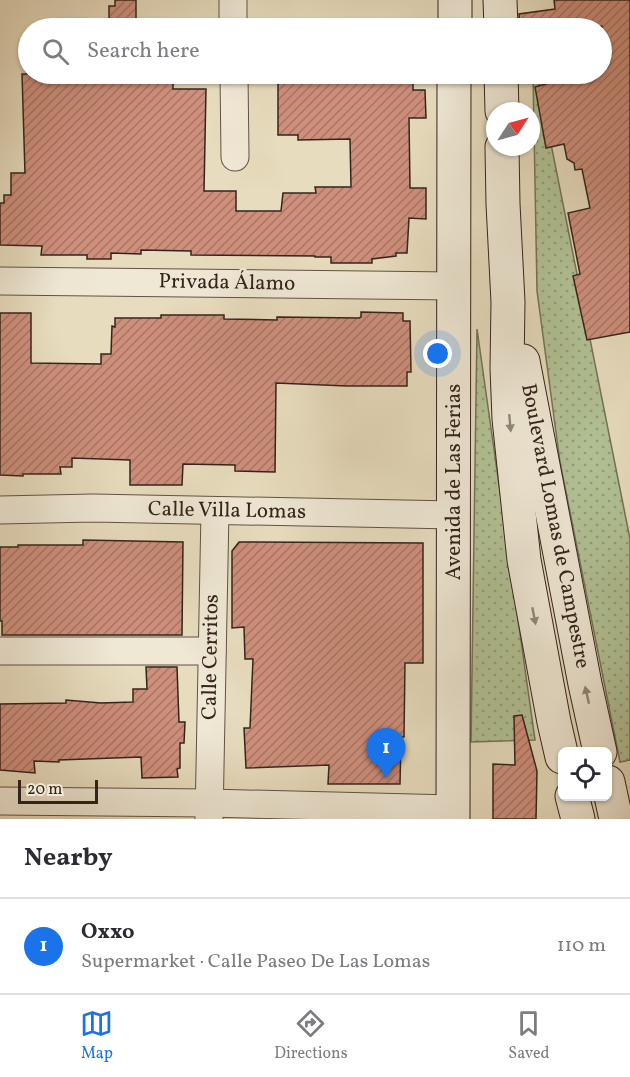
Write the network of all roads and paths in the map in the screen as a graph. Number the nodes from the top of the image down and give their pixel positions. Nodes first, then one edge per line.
1 (233, 0) edge
2 (455, 0) edge
3 (500, 0) edge
4 (233, 18) edge
5 (454, 18) edge
6 (501, 18) edge
7 (234, 84) edge
8 (454, 84) edge
9 (501, 84) edge
10 (502, 102) edge
11 (502, 156) edge
12 (235, 157) dead end
13 (0, 280) edge
14 (453, 285) junction
15 (508, 302) junction
16 (0, 510) edge
17 (214, 511) junction
18 (454, 515) junction
19 (0, 651) edge
20 (212, 651) junction
21 (560, 747) edge
22 (599, 747) edge
23 (612, 800) edge
24 (0, 801) edge
25 (573, 801) edge
26 (208, 811) edge
27 (453, 814) edge
28 (578, 819) edge
29 (616, 819) edge

1 - 4 street
2 - 5 main road
3 - 6 main road
7 - 12 street
8 - 14 main road, Avenida de Las Ferias
9 - 10 main road
11 - 15 main road, Boulevard Lomas de Campestre
13 - 14 street, Privada Álamo
14 - 18 main road, Avenida de Las Ferias
15 -> 21 main road, Boulevard Lomas de Campestre
22 -> 15 main road, Boulevard Lomas de Campestre
16 - 17 street, Calle Villa Lomas
17 - 18 street, Calle Villa Lomas
17 - 20 street, Calle Cerritos
18 - 27 main road, Avenida de Las Ferias
19 - 20 street
20 - 26 street, Calle Cerritos
23 - 29 main road
24 - 26 street
25 - 28 main road
26 - 27 street

